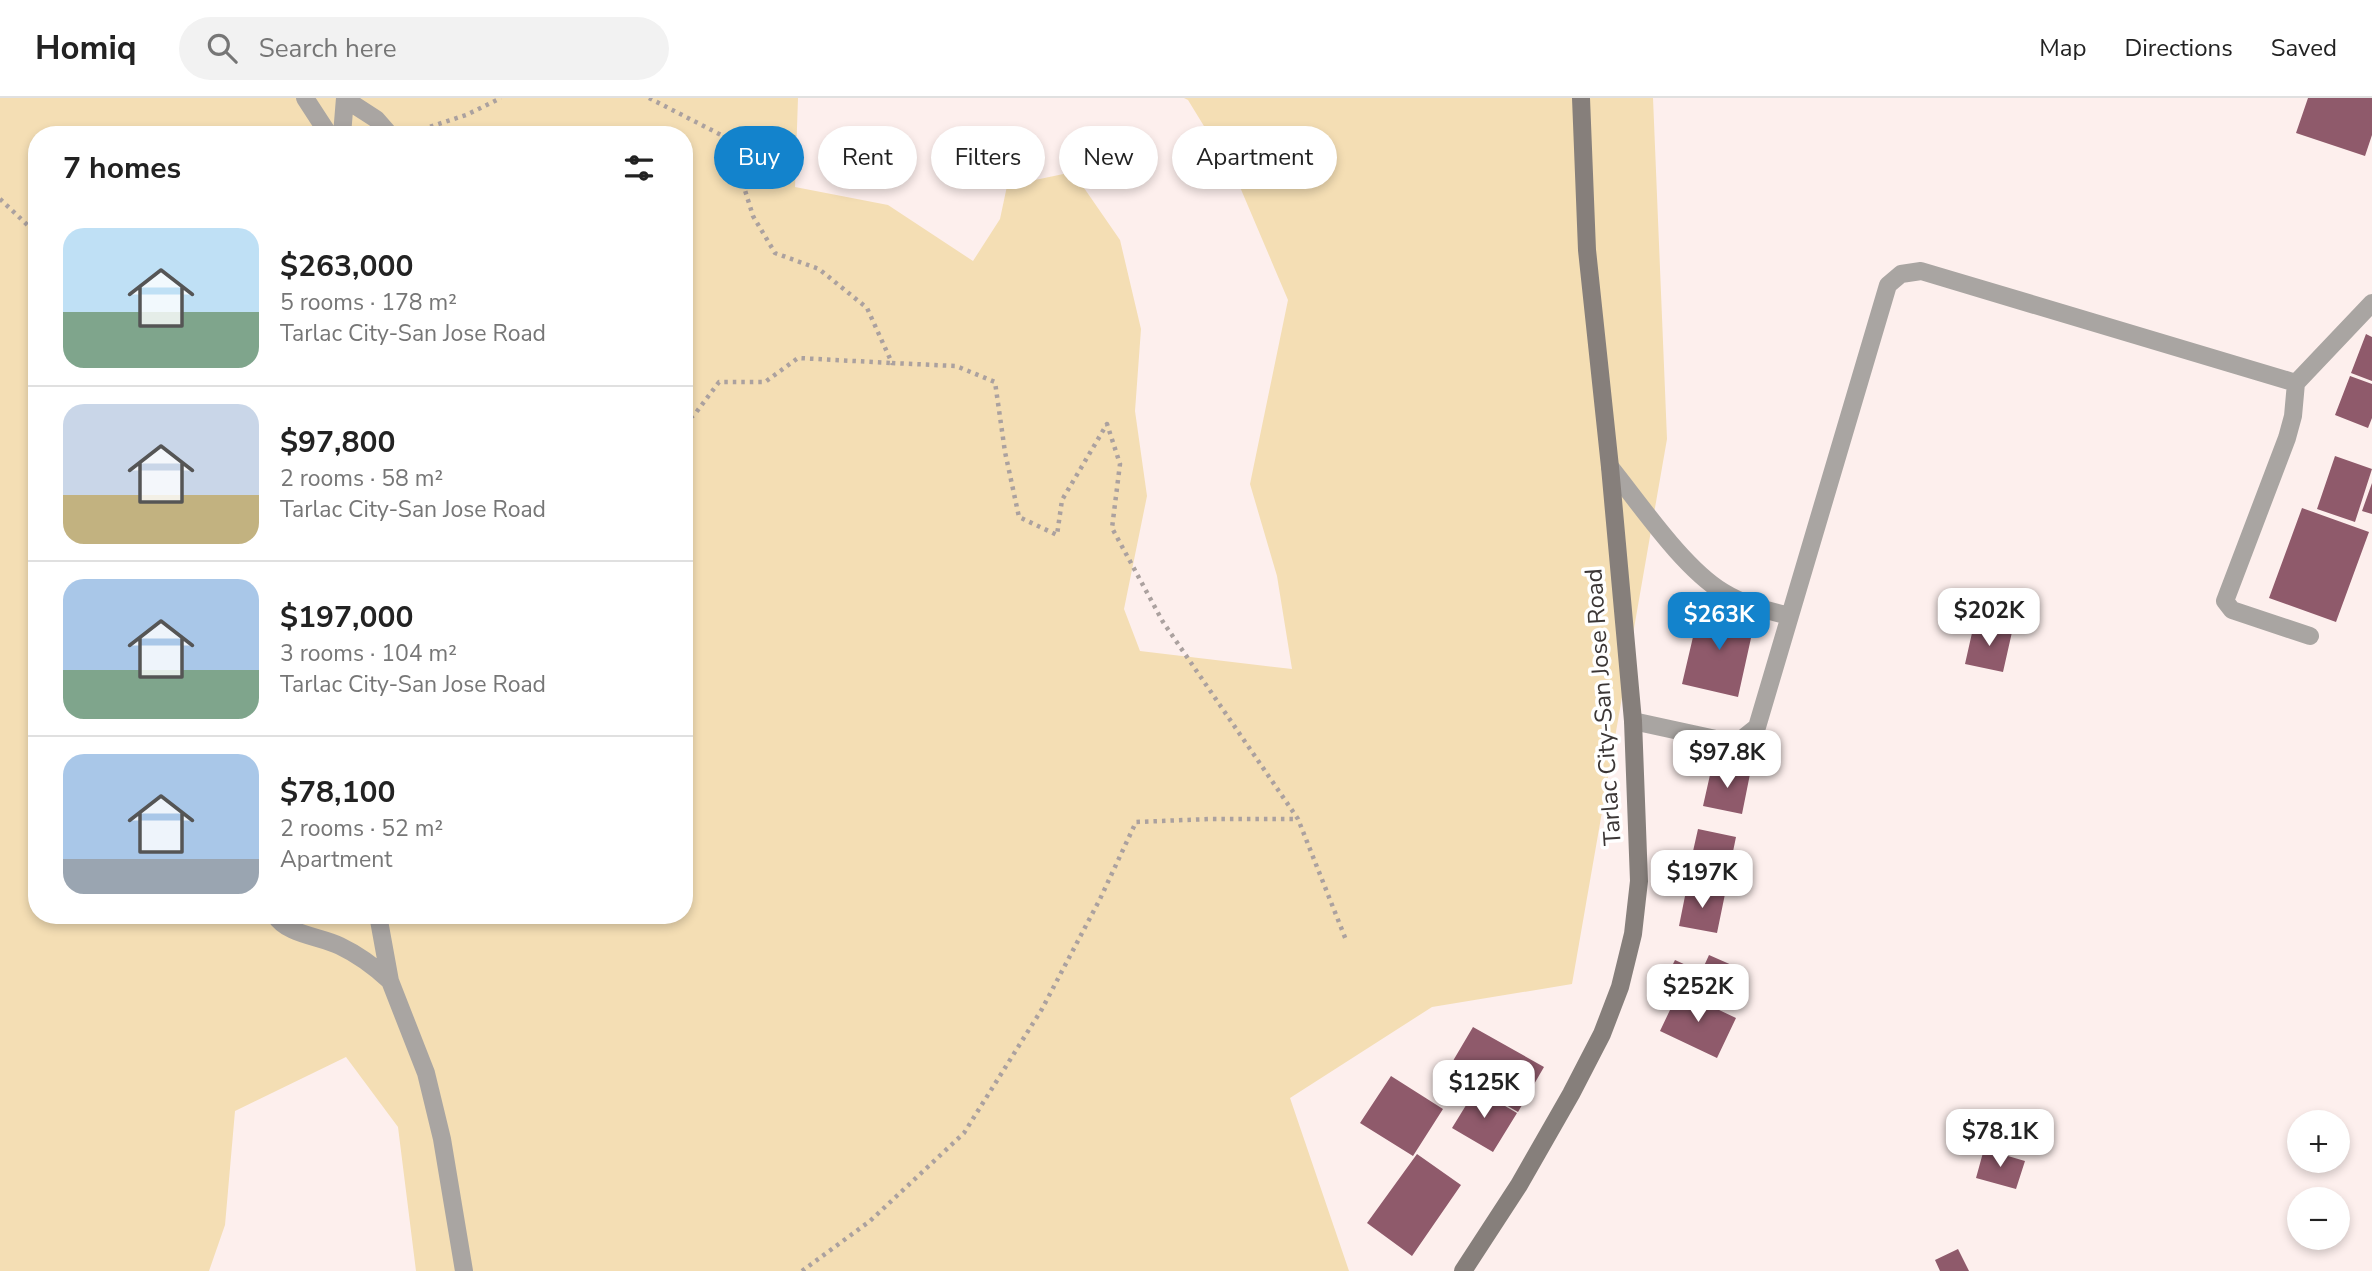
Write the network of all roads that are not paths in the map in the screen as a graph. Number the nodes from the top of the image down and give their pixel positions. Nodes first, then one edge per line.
1 (305, 98) edge
2 (345, 98) edge
3 (1581, 98) edge
4 (323, 126) edge
5 (343, 126) edge
6 (382, 126) edge
7 (2372, 303) edge
8 (2296, 383) junction
9 (1610, 467) junction
10 (1789, 616) junction
11 (2310, 636) dead end
12 (1633, 721) junction
13 (284, 924) edge
14 (380, 924) edge
15 (390, 981) junction
16 (464, 1271) edge
17 (1463, 1271) edge

1 - 4 street
2 - 5 street
2 - 6 street
3 - 9 main road, Tarlac City-San Jose Road
7 - 8 street
8 - 10 street
8 - 11 street
9 - 10 street
9 - 12 main road, Tarlac City-San Jose Road
10 - 12 street
12 - 17 main road, Tarlac City-San Jose Road
13 - 15 street
14 - 15 street
15 - 16 street

